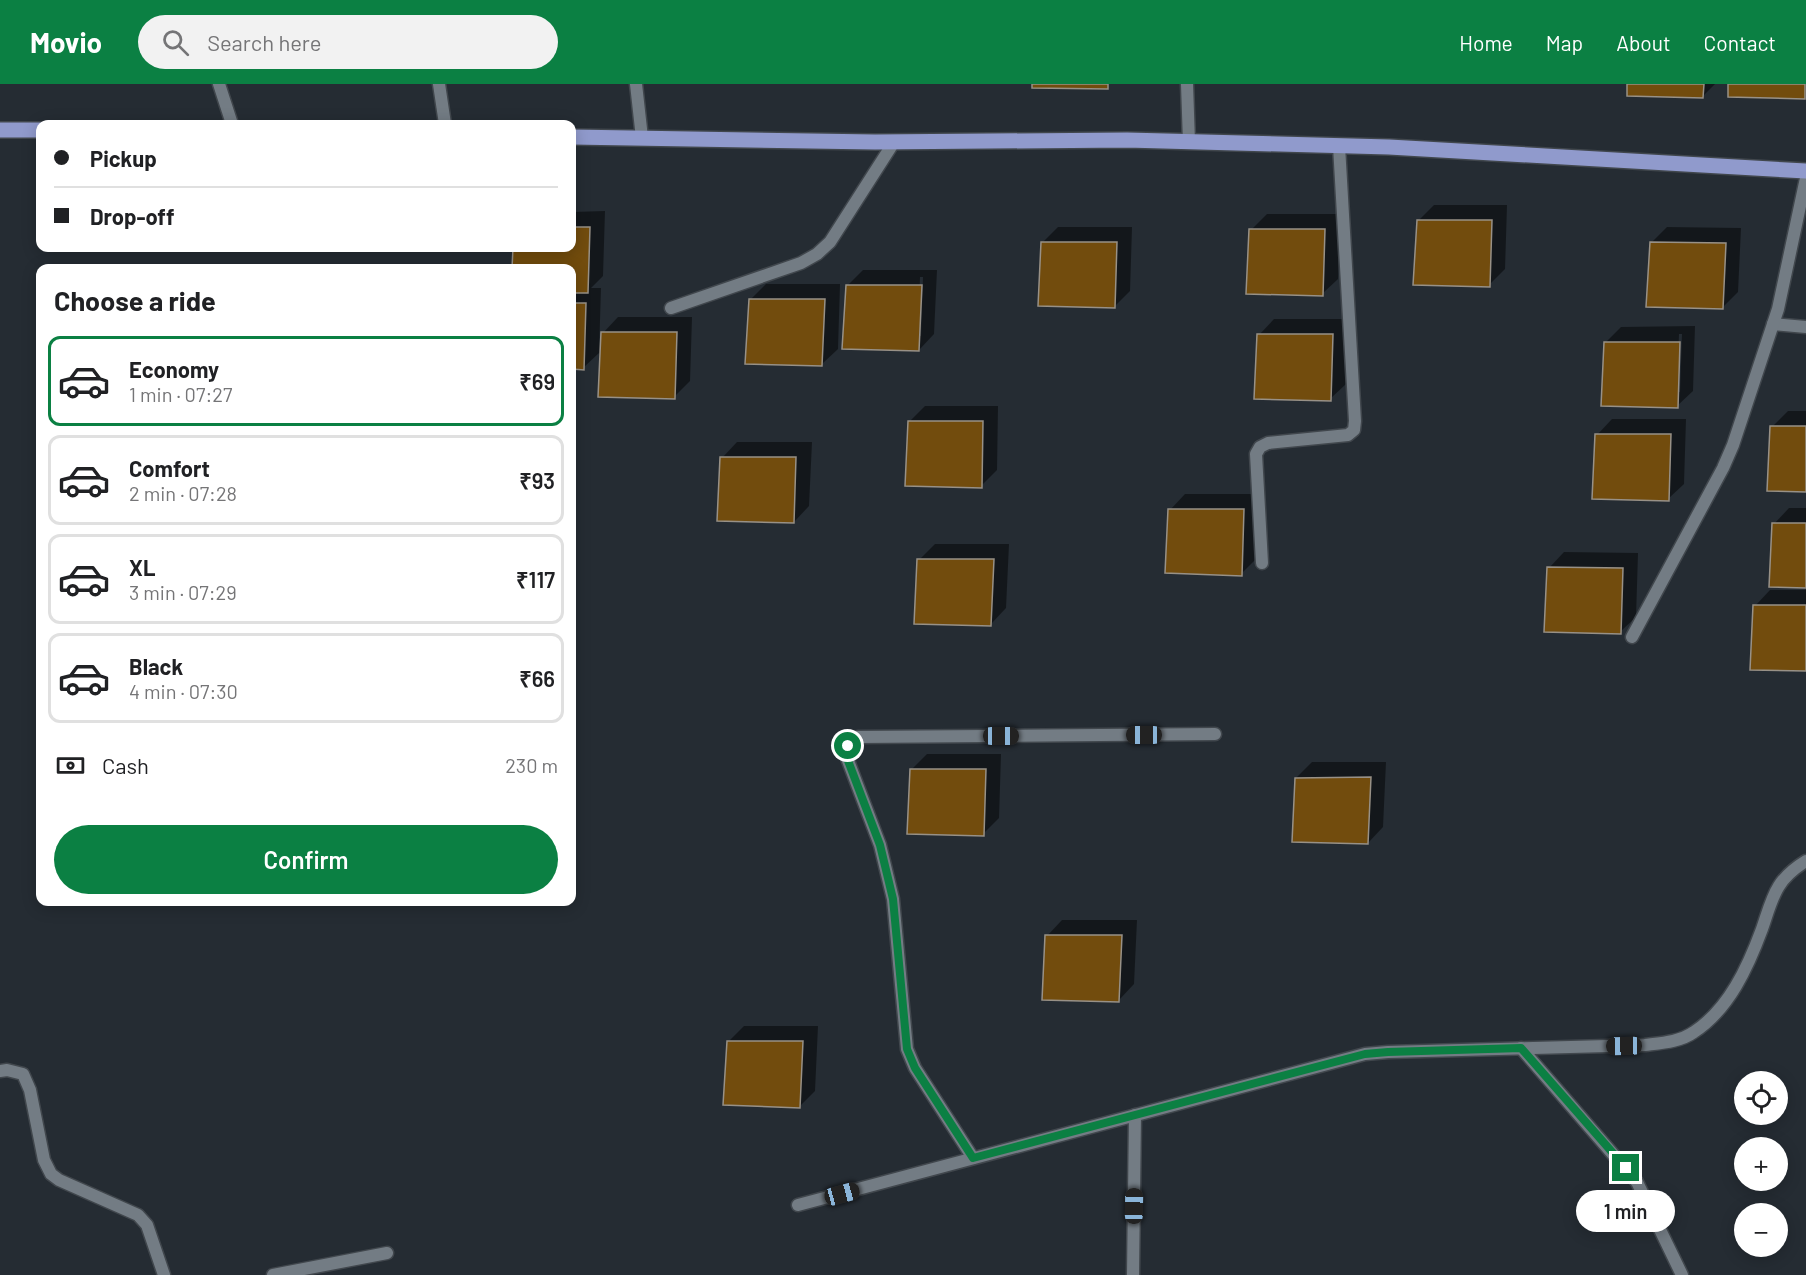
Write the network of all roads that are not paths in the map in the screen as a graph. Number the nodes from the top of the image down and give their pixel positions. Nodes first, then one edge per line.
1 (219, 84) edge
2 (439, 84) edge
3 (636, 84) edge
4 (1187, 84) edge
5 (230, 120) edge
6 (444, 120) edge
7 (0, 130) edge
8 (36, 130) edge
9 (576, 137) edge
10 (642, 138) junction
11 (894, 142) junction
12 (1189, 142) junction
13 (1340, 146) junction
14 (1806, 171) edge
15 (1806, 178) edge
16 (671, 308) dead end
17 (1773, 324) junction
18 (1806, 327) edge
19 (1262, 563) dead end
20 (1632, 637) dead end
21 (1215, 734) dead end
22 (1806, 861) edge
23 (1521, 1048) junction
24 (0, 1071) edge
25 (1135, 1115) junction
26 (973, 1158) junction
27 (798, 1205) dead end
28 (387, 1253) dead end
29 (164, 1275) edge
30 (273, 1275) edge
31 (1133, 1275) edge
32 (1682, 1275) edge

1 - 5 street
2 - 6 street
3 - 10 street
4 - 12 street
7 - 8 main road
9 - 10 main road
10 - 11 main road
11 - 12 main road
11 - 16 street
12 - 13 main road
13 - 14 main road
13 - 19 street
15 - 17 street
17 - 18 street
17 - 20 street
21 - 26 street
22 - 23 street
23 - 25 street
23 - 32 street
24 - 29 street
25 - 26 street
25 - 31 street
26 - 27 street
28 - 30 street

